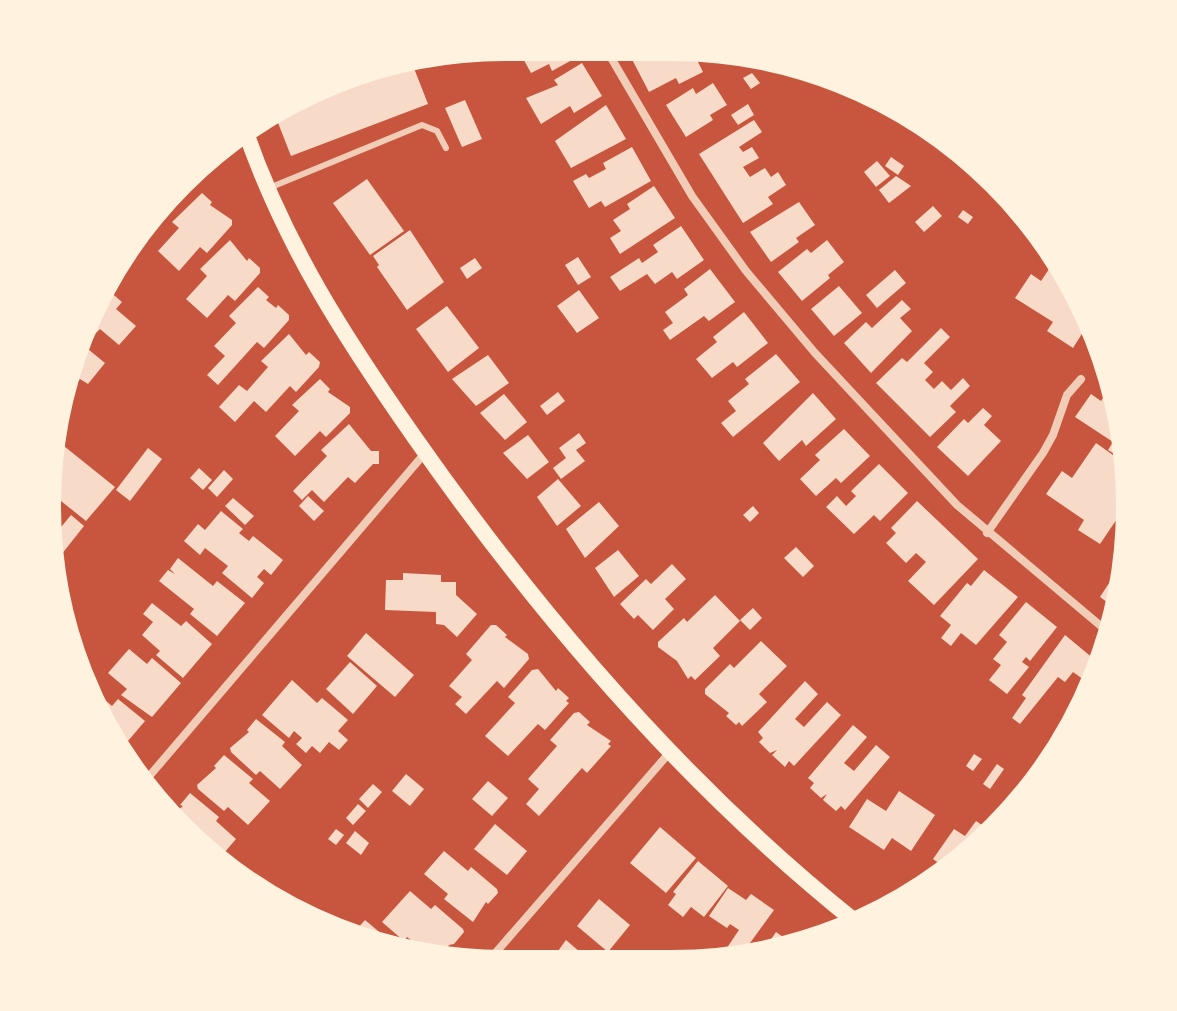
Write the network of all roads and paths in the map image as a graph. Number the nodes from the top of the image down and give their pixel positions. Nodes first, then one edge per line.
1 (610, 56) edge
2 (248, 138) edge
3 (446, 148) dead end
4 (266, 189) junction
5 (1081, 379) dead end
6 (425, 453) junction
7 (987, 533) junction
8 (1104, 629) edge
9 (670, 751) junction
10 (148, 778) edge
11 (851, 918) edge
12 (494, 955) edge

1 - 7 street
2 - 4 main road
3 - 4 lane
4 - 6 main road
5 - 7 street
6 - 9 main road
6 - 10 street
7 - 8 street
9 - 11 main road
9 - 12 street

